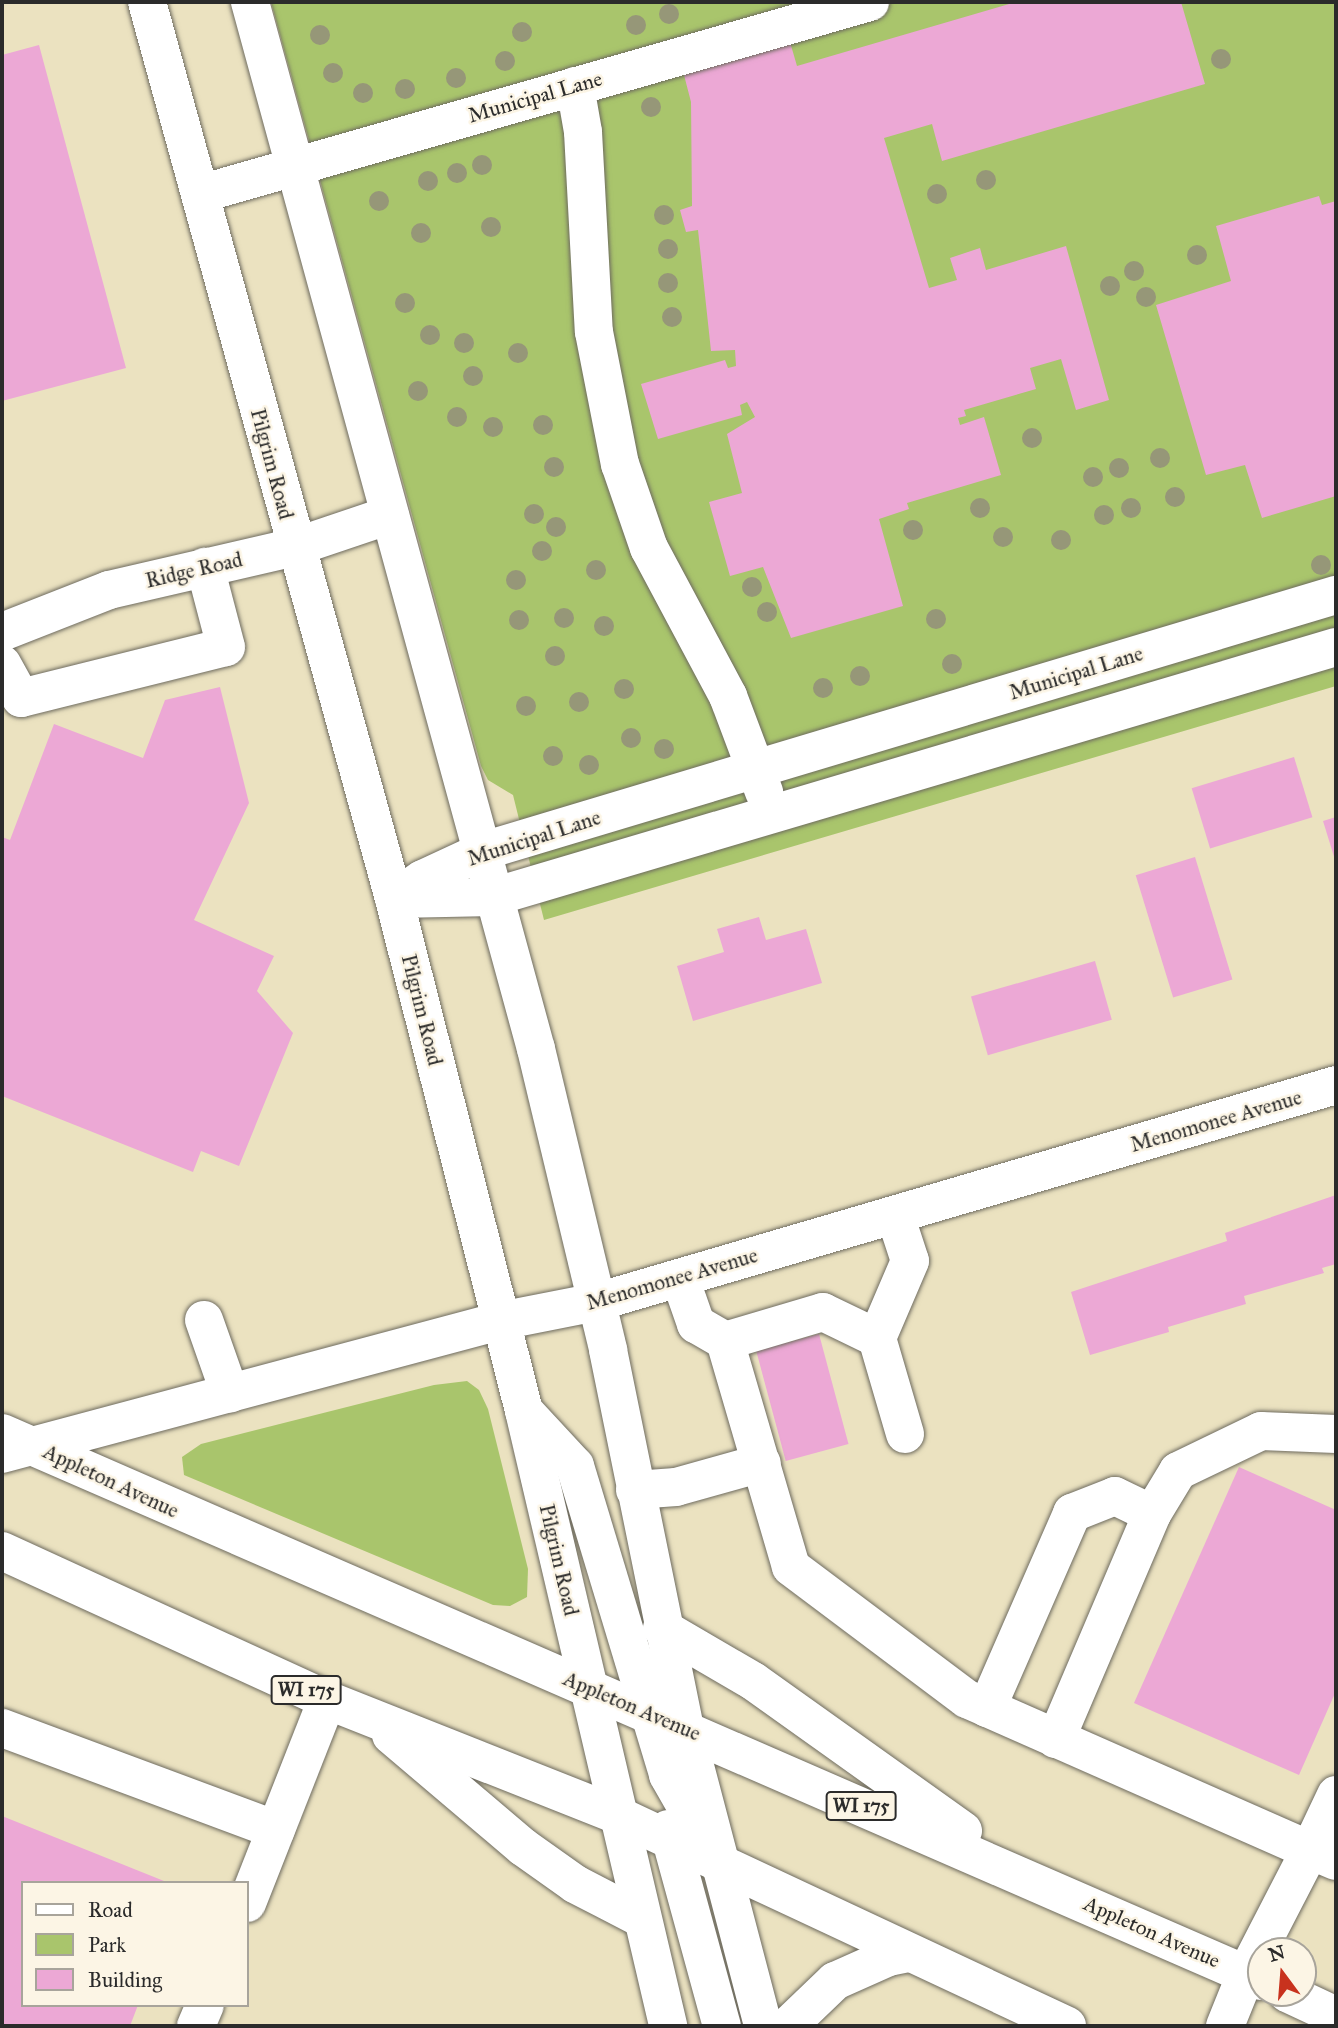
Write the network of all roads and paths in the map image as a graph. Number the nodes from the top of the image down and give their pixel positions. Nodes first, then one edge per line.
1 (147, 2) edge
2 (250, 2) edge
3 (870, 2) edge
4 (575, 86) junction
5 (296, 168) junction
6 (200, 194) junction
7 (390, 515) junction
8 (295, 547) junction
9 (205, 567) junction
10 (1336, 595) edge
11 (2, 632) edge
12 (1336, 647) edge
13 (2, 664) edge
14 (757, 769) junction
15 (771, 814) junction
16 (483, 851) junction
17 (493, 897) junction
18 (394, 899) junction
19 (1336, 1086) edge
20 (895, 1215) junction
21 (680, 1278) junction
22 (597, 1302) junction
23 (204, 1320) dead end
24 (500, 1321) junction
25 (877, 1338) junction
26 (726, 1341) junction
27 (230, 1394) junction
28 (524, 1411) junction
29 (905, 1434) dead end
30 (1336, 1434) edge
31 (13, 1445) edge
32 (762, 1463) junction
33 (635, 1490) junction
34 (1152, 1514) junction
35 (2, 1551) edge
36 (662, 1628) junction
37 (589, 1688) junction
38 (327, 1700) junction
39 (987, 1708) junction
40 (645, 1712) junction
41 (377, 1721) junction
42 (2, 1728) edge
43 (685, 1728) junction
44 (1056, 1739) junction
45 (1336, 1795) edge
46 (617, 1815) junction
47 (276, 1830) junction
48 (674, 1843) junction
49 (1323, 1855) edge
50 (720, 1866) junction
51 (1036, 1882) junction
52 (248, 1900) edge
53 (639, 1917) junction
54 (1276, 1937) edge
55 (908, 1953) junction
56 (1247, 1974) edge
57 (1247, 1988) edge
58 (204, 2007) edge
59 (1315, 2007) edge
60 (1336, 2017) edge
61 (197, 2026) edge
62 (668, 2026) edge
63 (722, 2026) edge
64 (763, 2026) edge
65 (788, 2026) edge
66 (1067, 2026) edge
67 (1225, 2026) edge

1 - 6 street, Pilgrim Road
2 - 5 street
3 - 4 street, Municipal Lane
4 - 5 street, Municipal Lane
4 - 14 street
5 - 6 street, Municipal Lane
5 - 7 street
6 - 8 street, Pilgrim Road
7 - 8 street, Ridge Road
7 - 16 street
8 - 9 street, Ridge Road
8 - 18 street, Pilgrim Road
9 - 11 street, Ridge Road
9 - 13 street
10 - 14 street, Municipal Lane
12 - 15 street, Municipal Lane
14 - 15 street
14 - 16 street, Municipal Lane
15 - 17 street, Municipal Lane
16 - 17 street
16 - 18 street, Municipal Lane
17 - 18 street, Municipal Lane
17 - 22 street
18 - 24 street, Pilgrim Road
19 - 20 street, Menomonee Avenue
20 - 21 street, Menomonee Avenue
20 - 25 street
21 - 22 street, Menomonee Avenue
21 - 26 street
22 - 24 street, Menomonee Avenue
22 - 33 street
23 - 27 street
24 - 27 street, Menomonee Avenue
24 - 28 street, Pilgrim Road
25 - 26 street
25 - 29 street
26 - 32 street
27 - 31 street, Menomonee Avenue
28 - 37 street, Pilgrim Road
28 - 40 street
30 - 34 street
31 - 37 street, Appleton Avenue / WI 175
32 - 33 street
32 - 39 street
33 - 36 street
34 - 39 street
34 - 44 street
35 - 38 street, WI 175
36 - 43 street
36 - 51 street
37 - 40 street, Appleton Avenue / WI 175
37 - 46 street, Pilgrim Road
37 - 48 street
38 - 41 street, WI 175
38 - 47 street
39 - 44 street
40 - 43 street, Appleton Avenue / WI 175
40 - 50 street
41 - 46 street, WI 175
41 - 53 street
42 - 47 street
43 - 50 street
43 - 51 street, Appleton Avenue / WI 175
44 - 49 street
45 - 49 street
46 - 48 street, WI 175
46 - 53 street, Pilgrim Road
47 - 52 street
48 - 50 street, WI 175
48 - 63 street
49 - 54 street
50 - 55 street, WI 175
50 - 64 street
51 - 56 street, Appleton Avenue / WI 175
53 - 62 street, Pilgrim Road
55 - 65 street
55 - 66 street, WI 175
57 - 67 street
58 - 61 street
59 - 60 street

